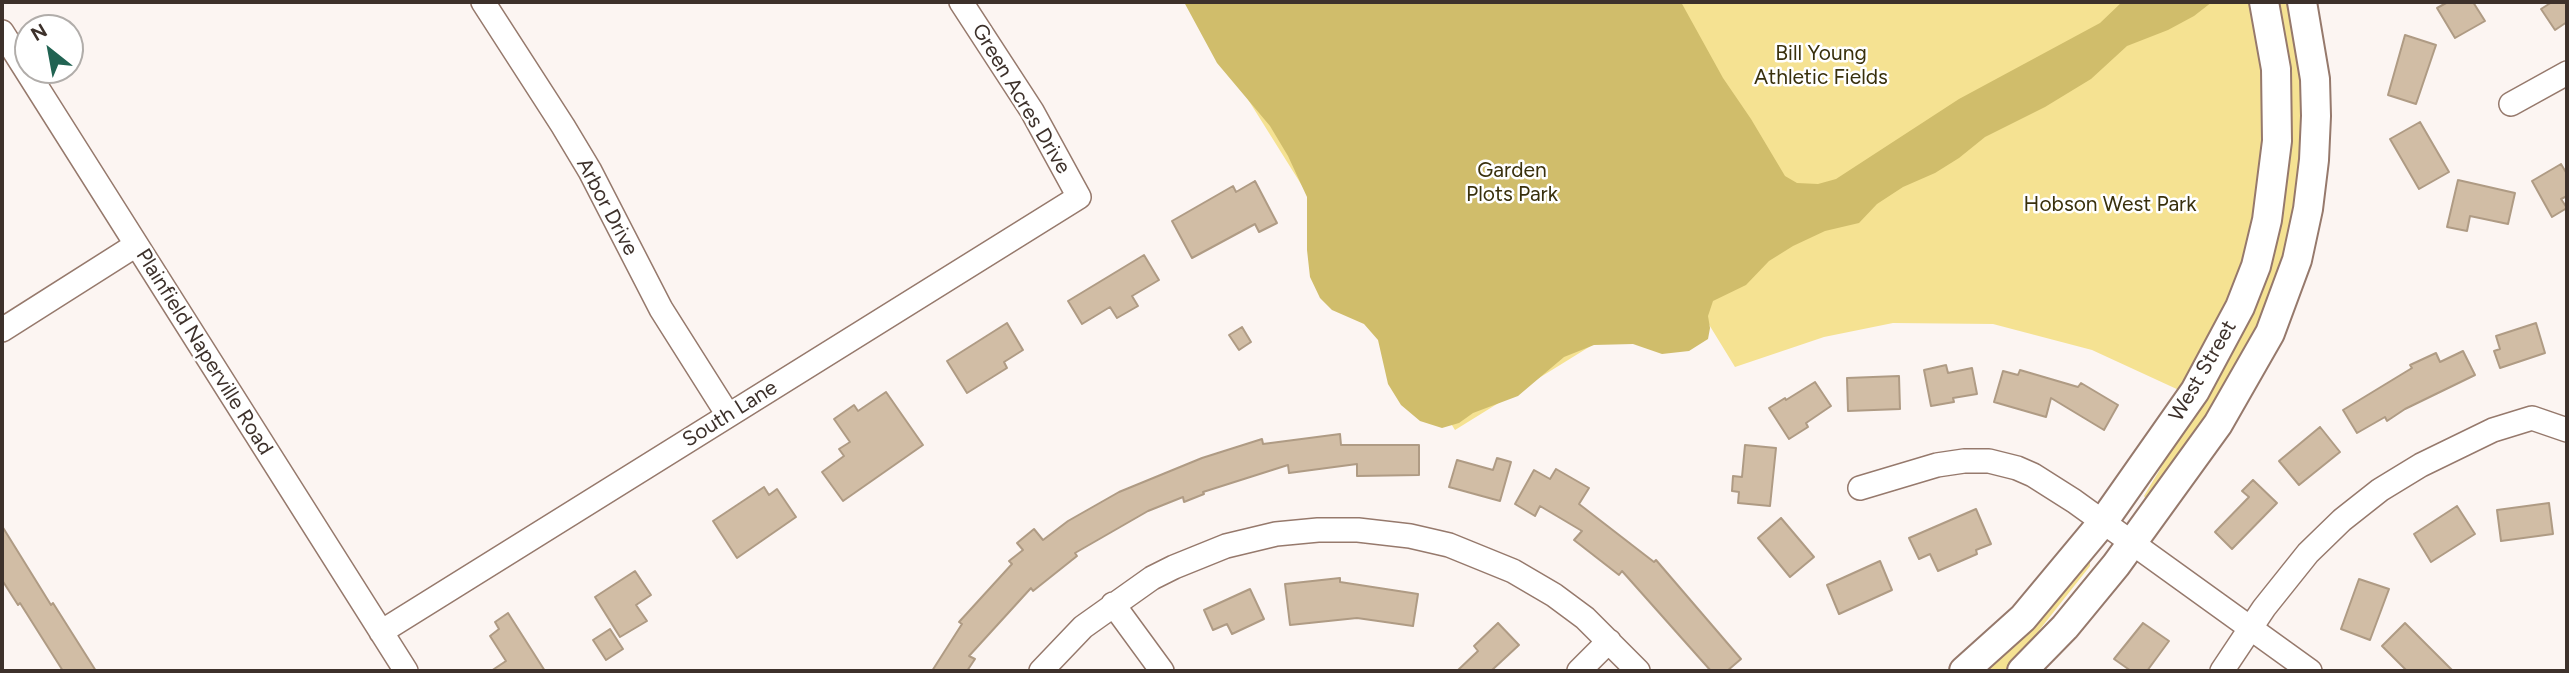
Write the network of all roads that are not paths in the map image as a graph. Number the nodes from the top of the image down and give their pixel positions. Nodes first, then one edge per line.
1 (484, 2) edge
2 (961, 2) edge
3 (2264, 2) edge
4 (2302, 2) edge
5 (2, 33) edge
6 (2567, 73) edge
7 (2511, 104) dead end
8 (1079, 197) joint
9 (136, 245) junction
10 (2, 330) edge
11 (728, 415) junction
12 (2567, 430) edge
13 (1860, 488) dead end
14 (2103, 522) junction
15 (2133, 542) junction
16 (1113, 604) junction
17 (2250, 628) junction
18 (381, 632) junction
19 (1609, 641) junction
20 (406, 671) edge
21 (1041, 671) edge
22 (1162, 671) edge
23 (1579, 671) edge
24 (1638, 671) edge
25 (1964, 671) edge
26 (2021, 671) edge
27 (2222, 671) edge
28 (2309, 671) edge

1 - 11 street, Arbor Drive
2 - 8 street, Green Acres Drive
3 - 14 street, West Street
4 - 15 street, West Street
5 - 9 street, Plainfield Naperville Road
6 - 7 street
8 - 11 street, South Lane
9 - 10 street
9 - 18 street, Plainfield Naperville Road
11 - 18 street, South Lane
12 - 17 street
13 - 14 street
14 - 15 street
14 - 25 street, West Street
15 - 17 street
15 - 26 street, West Street
16 - 19 street
16 - 21 street
16 - 22 street
17 - 27 street
17 - 28 street
18 - 20 street, Plainfield Naperville Road
19 - 23 street
19 - 24 street

